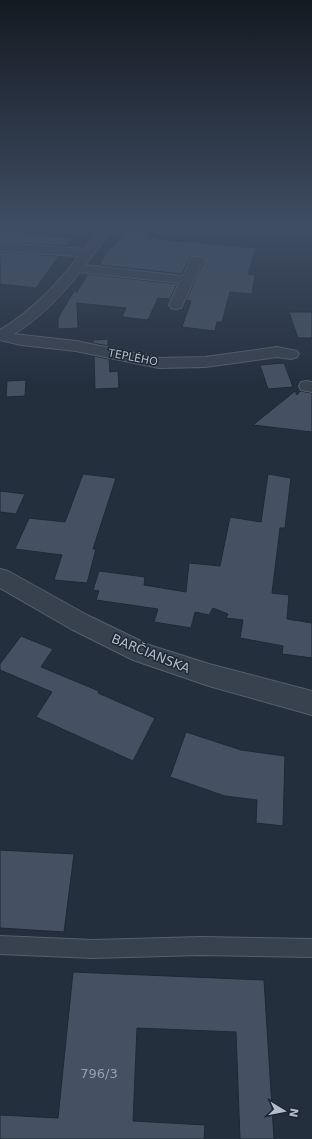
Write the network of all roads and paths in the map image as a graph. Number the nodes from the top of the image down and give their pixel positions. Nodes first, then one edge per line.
1 (66, 279) edge
2 (179, 279) edge
3 (187, 280) joint
4 (176, 305) dead end
5 (1, 335) edge
6 (291, 354) dead end
7 (0, 576) edge
8 (312, 703) edge
9 (0, 944) edge
10 (312, 948) edge

1 - 5 street
2 - 3 street
3 - 4 street
5 - 6 street, TEPLÉHO
7 - 8 street, BARČIANSKA
9 - 10 lane

